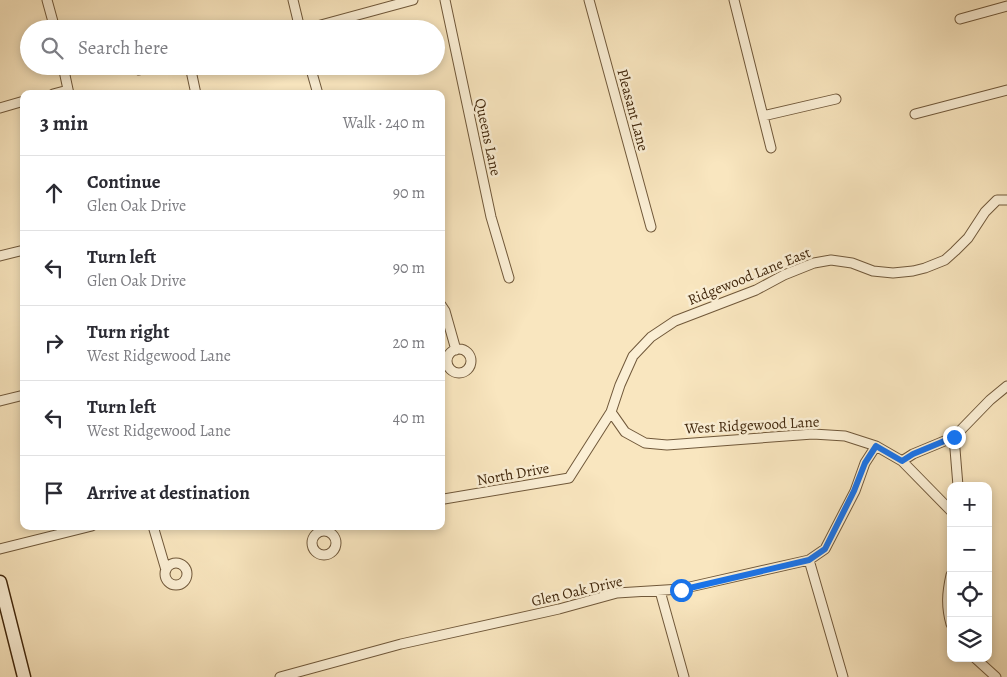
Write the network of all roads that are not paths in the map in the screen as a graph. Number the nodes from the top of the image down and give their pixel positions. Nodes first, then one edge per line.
1 (47, 0) edge
2 (293, 0) edge
3 (413, 0) edge
4 (445, 0) edge
5 (589, 0) edge
6 (734, 0) edge
7 (1007, 6) edge
8 (960, 19) dead end
9 (52, 20) edge
10 (298, 20) edge
11 (339, 20) edge
12 (65, 75) edge
13 (192, 75) edge
14 (313, 75) edge
15 (69, 90) edge
16 (195, 90) edge
17 (317, 90) edge
18 (1007, 90) edge
19 (836, 99) dead end
20 (20, 103) edge
21 (0, 108) edge
22 (915, 114) dead end
23 (763, 116) junction
24 (771, 148) dead end
25 (1007, 200) edge
26 (651, 227) dead end
27 (20, 251) edge
28 (0, 256) edge
29 (509, 278) dead end
30 (445, 311) edge
31 (456, 350) dead end
32 (1007, 386) edge
33 (20, 396) edge
34 (0, 402) edge
35 (611, 412) junction
36 (954, 437) junction
37 (876, 446) junction
38 (902, 461) junction
39 (958, 482) edge
40 (445, 500) edge
41 (947, 507) edge
42 (76, 530) edge
43 (154, 530) edge
44 (0, 549) edge
45 (809, 560) junction
46 (166, 570) dead end
47 (0, 582) edge
48 (660, 591) junction
49 (2, 599) edge
50 (979, 662) edge
51 (24, 677) edge
52 (280, 677) edge
53 (684, 677) edge
54 (842, 677) edge
55 (996, 677) edge

1 - 9 street
2 - 10 street
3 - 11 street
4 - 29 street, Queens Lane
5 - 26 street, Pleasant Lane
6 - 23 street
7 - 8 street
12 - 15 street
13 - 16 street
14 - 17 street
18 - 22 street
19 - 23 street
20 - 21 street
23 - 24 street
25 - 35 street, Ridgewood Lane East
27 - 28 street
30 - 31 street
32 - 36 street
33 - 34 street
35 - 37 street, West Ridgewood Lane
35 - 40 street, North Drive
36 - 38 street
36 - 39 street
37 - 38 street, West Ridgewood Lane
37 - 45 street, Glen Oak Drive
38 - 41 street, West Ridgewood Lane
42 - 44 street
43 - 46 street
45 - 48 street, Glen Oak Drive
45 - 54 street
47 - 49 street
48 - 52 street, Glen Oak Drive
48 - 53 street
49 - 51 street
50 - 55 street

